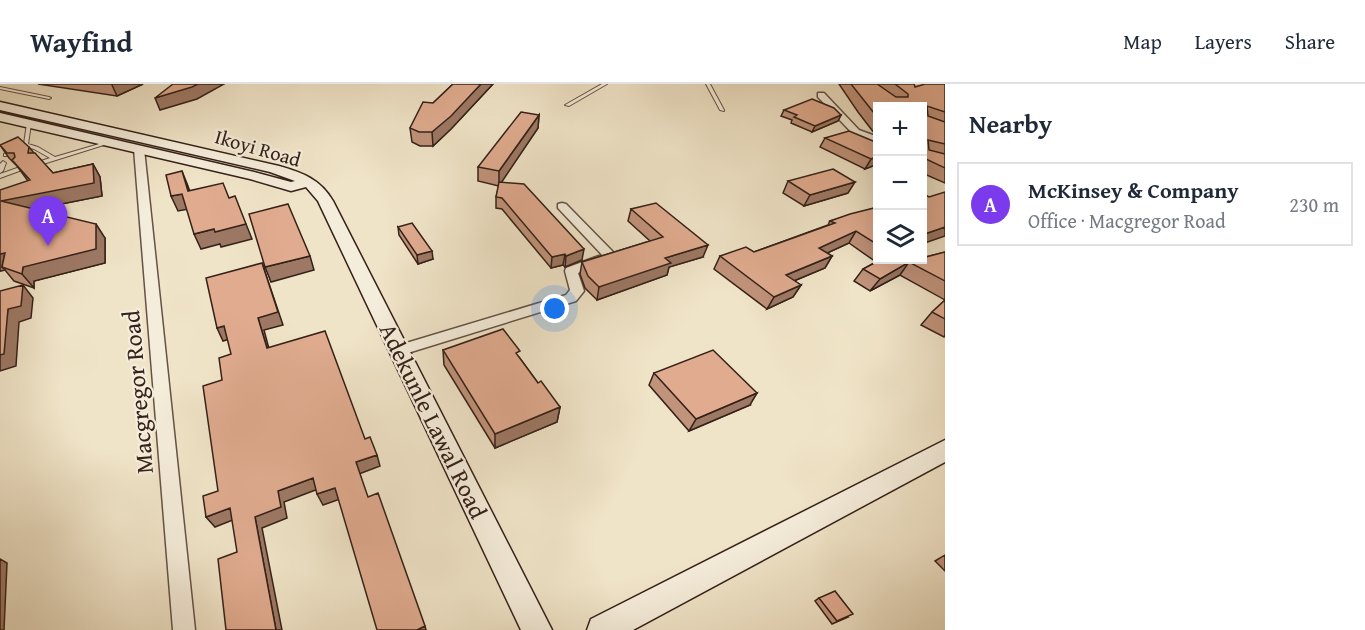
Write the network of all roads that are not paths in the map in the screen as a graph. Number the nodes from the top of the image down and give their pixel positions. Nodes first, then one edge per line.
1 (604, 84) edge
2 (708, 84) edge
3 (0, 88) edge
4 (821, 95) dead end
5 (49, 98) dead end
6 (567, 105) dead end
7 (0, 106) edge
8 (722, 110) dead end
9 (4, 119) edge
10 (29, 124) junction
11 (873, 139) edge
12 (110, 142) junction
13 (26, 145) junction
14 (140, 149) junction
15 (6, 155) edge
16 (52, 158) junction
17 (3, 163) edge
18 (40, 163) edge
19 (20, 169) edge
20 (0, 171) edge
21 (0, 176) edge
22 (296, 182) junction
23 (562, 206) dead end
24 (398, 351) junction
25 (941, 457) edge
26 (184, 630) edge
27 (537, 630) edge
28 (602, 630) edge

1 - 6 lane
2 - 8 lane
3 - 5 lane
4 - 11 street
7 - 22 main road, Ikoyi Road
9 - 10 main road, Ikoyi Road
10 - 12 main road, Ikoyi Road
10 - 13 lane
12 - 14 main road, Ikoyi Road
12 - 16 lane
13 - 15 lane
13 - 16 lane
14 - 22 main road, Ikoyi Road
14 - 26 street, Macgregor Road
16 - 18 lane
17 - 20 lane
19 - 21 lane
22 - 24 main road, Adekunle Lawal Road
23 - 24 street
24 - 27 main road, Adekunle Lawal Road
25 - 28 main road

